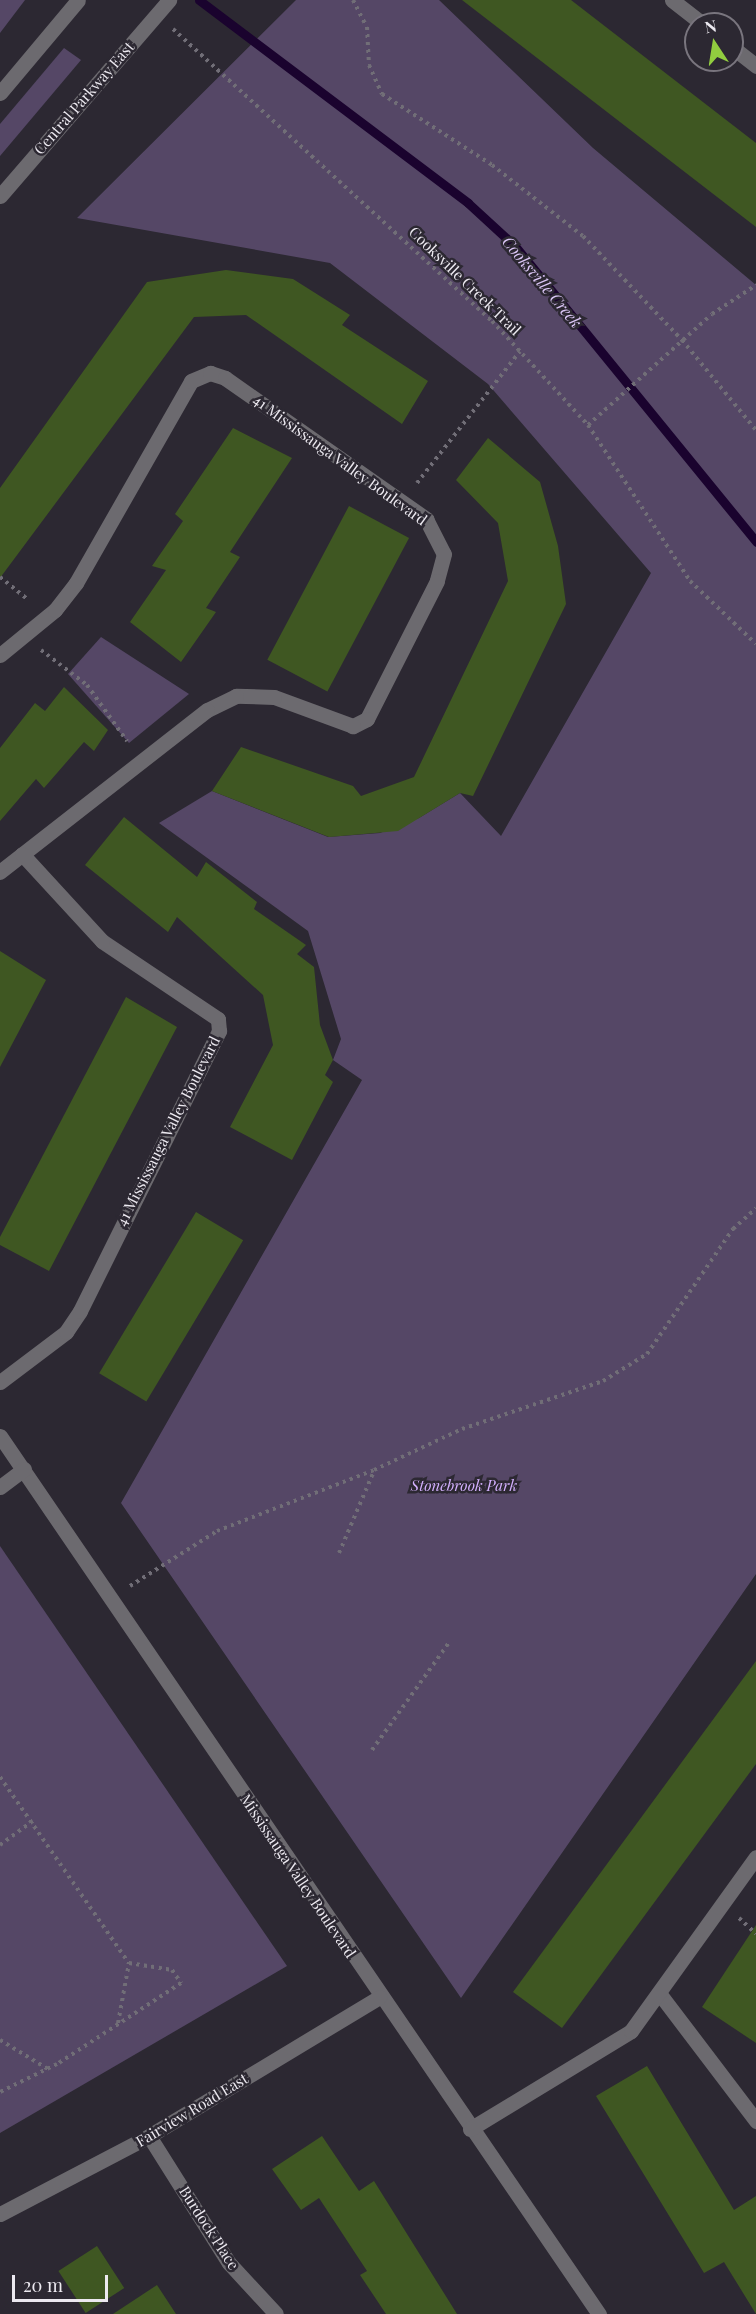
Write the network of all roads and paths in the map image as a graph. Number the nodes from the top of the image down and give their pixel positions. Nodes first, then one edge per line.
1 (78, 0) edge
2 (169, 0) edge
3 (353, 0) edge
4 (672, 0) edge
5 (688, 12) edge
6 (165, 23) dead end
7 (744, 56) edge
8 (756, 66) edge
9 (0, 93) edge
10 (0, 196) edge
11 (756, 285) edge
12 (682, 340) junction
13 (520, 351) junction
14 (588, 425) junction
15 (756, 430) edge
16 (403, 502) junction
17 (0, 578) edge
18 (48, 616) junction
19 (23, 636) junction
20 (756, 644) edge
21 (0, 655) edge
22 (142, 762) junction
23 (22, 855) junction
24 (0, 872) edge
25 (756, 1208) edge
26 (0, 1382) edge
27 (0, 1436) edge
28 (24, 1469) junction
29 (374, 1470) junction
30 (0, 1487) edge
31 (339, 1553) dead end
32 (111, 1600) junction
33 (450, 1641) dead end
34 (372, 1750) dead end
35 (0, 1777) edge
36 (34, 1820) junction
37 (0, 1845) edge
38 (756, 1857) edge
39 (129, 1963) junction
40 (659, 1993) junction
41 (379, 1997) junction
42 (118, 2023) junction
43 (0, 2040) edge
44 (48, 2069) junction
45 (0, 2092) edge
46 (756, 2121) edge
47 (470, 2129) junction
48 (149, 2136) junction
49 (0, 2214) edge
50 (276, 2314) edge
51 (599, 2314) edge

1 - 9 street
2 - 10 street, Central Parkway East
3 - 12 path
4 - 5 street
6 - 13 path, Cooksville Creek Trail
7 - 8 street
11 - 12 path
12 - 14 path
12 - 15 path
13 - 14 path, Cooksville Creek Trail
13 - 16 path
14 - 20 path, Cooksville Creek Trail
16 - 18 street, 41 Mississauga Valley Boulevard
16 - 22 street, 41 Mississauga Valley Boulevard
17 - 18 path
18 - 19 street, 41 Mississauga Valley Boulevard
19 - 21 street, 41 Mississauga Valley Boulevard
19 - 22 path
22 - 23 street, 41 Mississauga Valley Boulevard
23 - 24 street, 41 Mississauga Valley Boulevard
23 - 26 street, 41 Mississauga Valley Boulevard
25 - 29 path
27 - 28 street, Mississauga Valley Boulevard
28 - 30 street
28 - 32 street, Mississauga Valley Boulevard
29 - 31 path
29 - 32 path
32 - 41 street, Mississauga Valley Boulevard
33 - 34 path
35 - 36 path
36 - 37 path
36 - 39 path
38 - 40 street
39 - 42 path
39 - 42 path
40 - 46 street
40 - 47 street
41 - 47 street, Mississauga Valley Boulevard
41 - 48 street, Fairview Road East
42 - 44 path
43 - 44 path
44 - 45 path
47 - 51 street, Mississauga Valley Boulevard
48 - 49 street, Fairview Road East
48 - 50 street, Burdock Place

